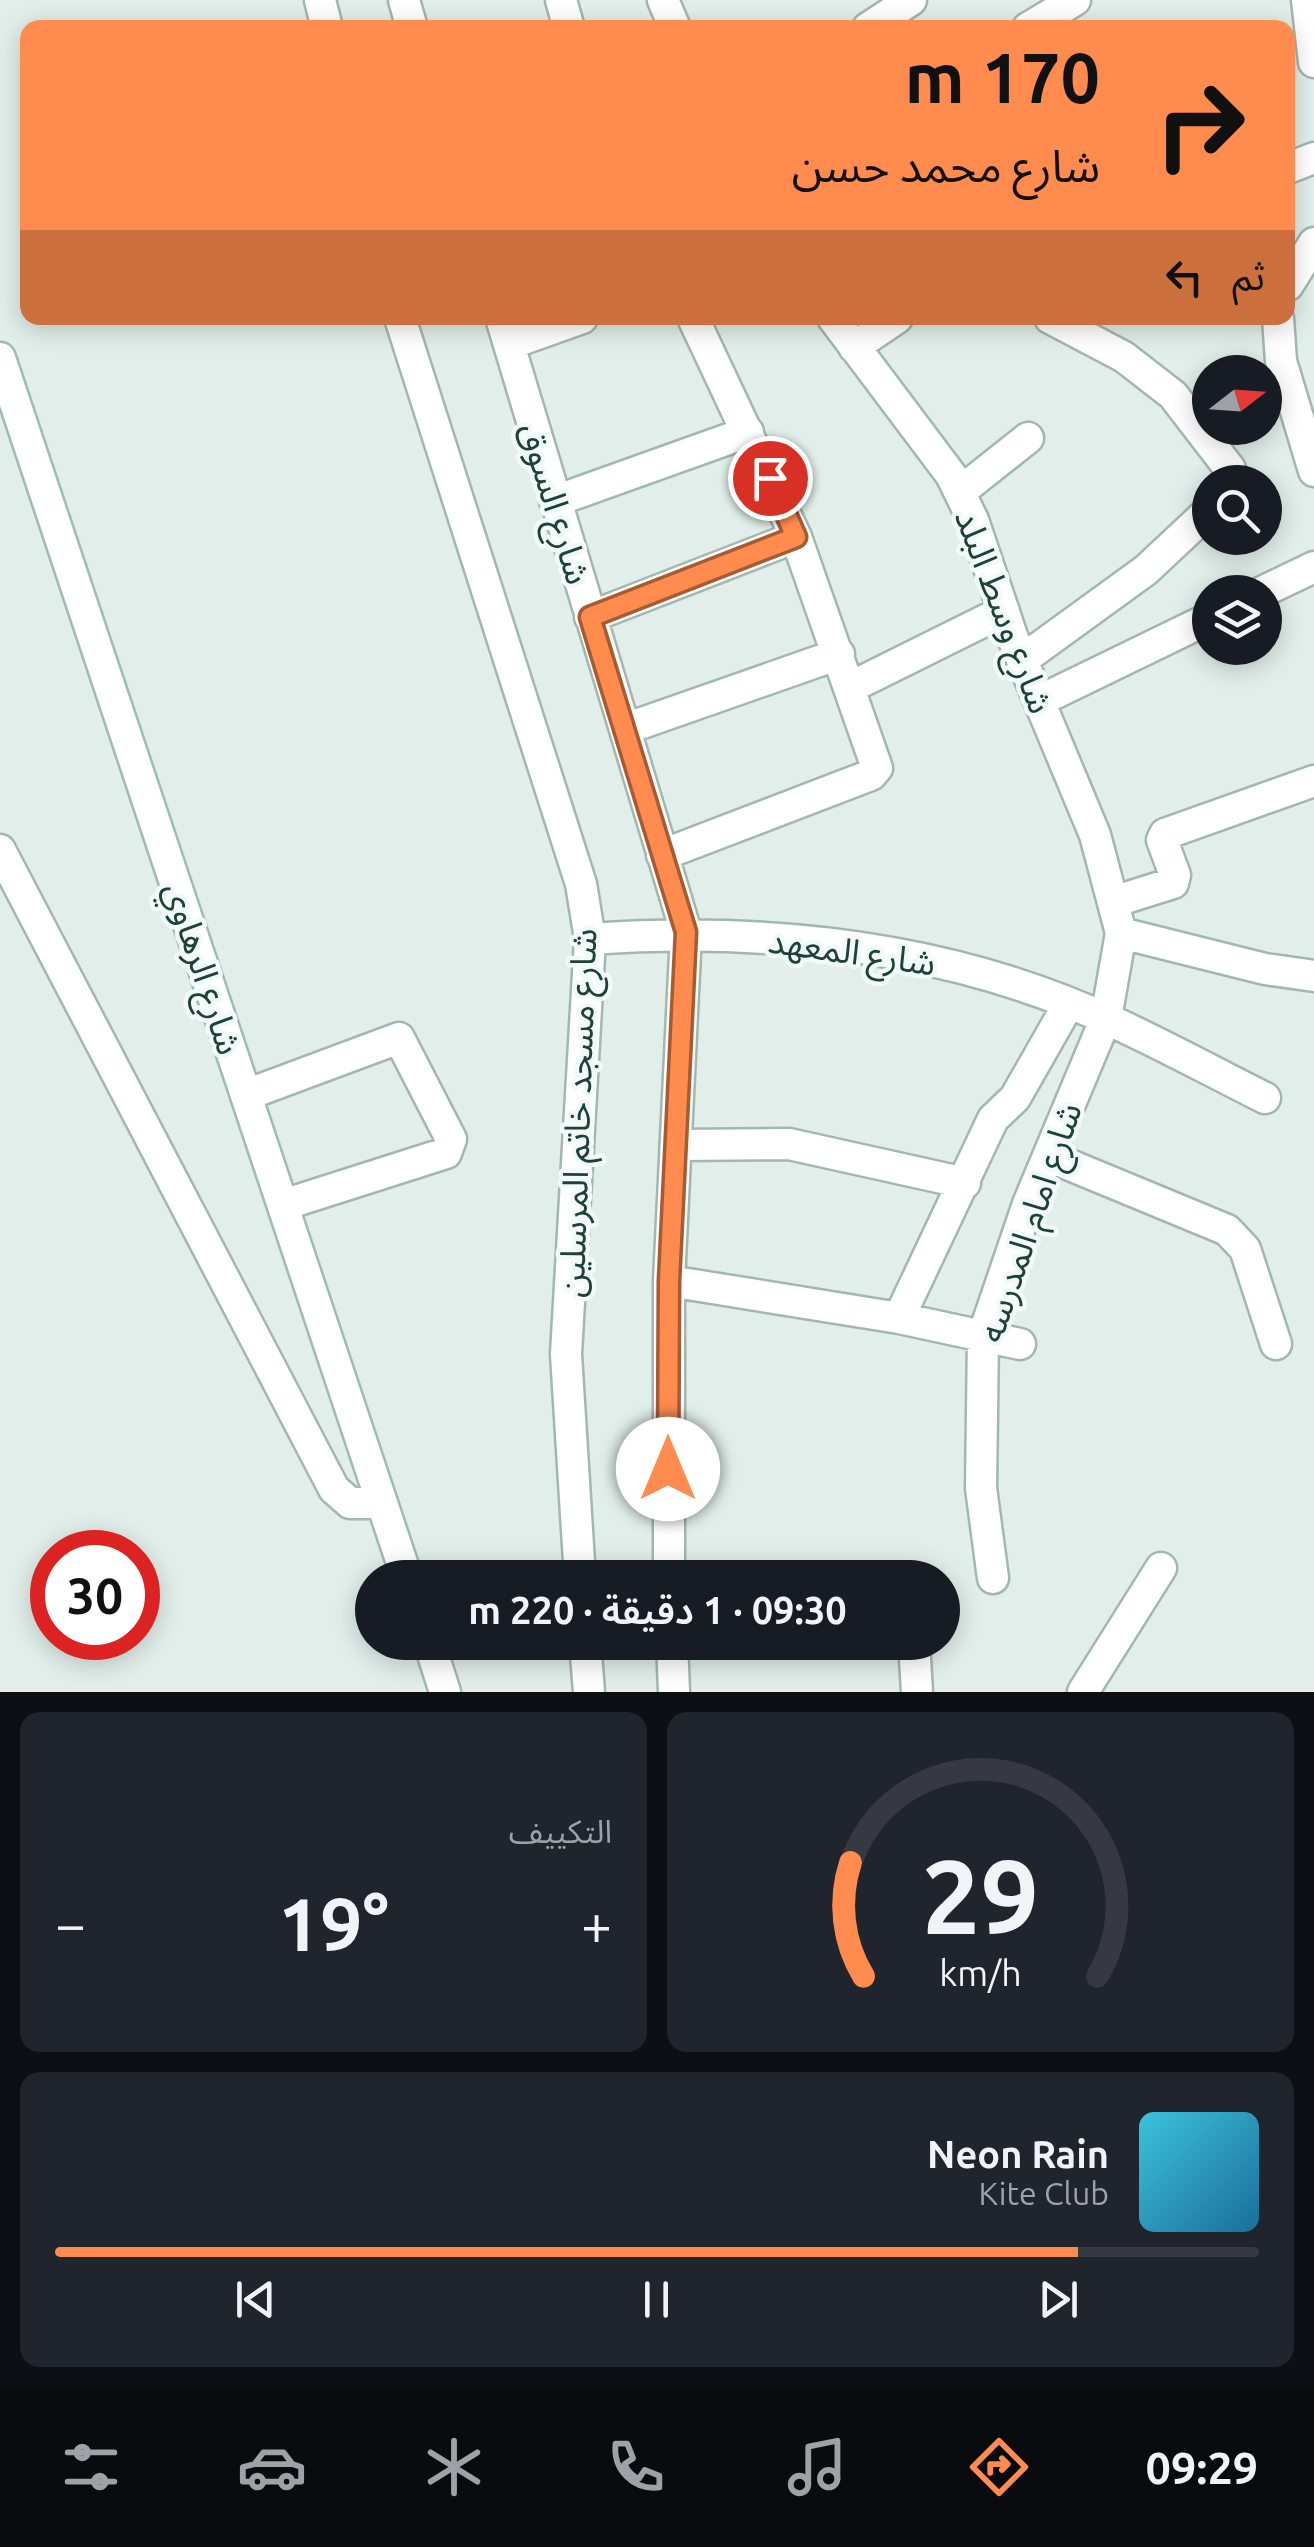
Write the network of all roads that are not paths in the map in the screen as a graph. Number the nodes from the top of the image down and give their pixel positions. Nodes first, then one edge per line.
1 (911, 0) edge
2 (1075, 0) edge
3 (1309, 4) edge
4 (880, 20) edge
5 (1041, 20) edge
6 (1314, 64) edge
7 (1314, 242) edge
8 (1295, 273) edge
9 (402, 325) edge
10 (541, 325) edge
11 (697, 325) edge
12 (838, 325) edge
13 (886, 325) edge
14 (1063, 325) edge
15 (1278, 325) edge
16 (505, 331) edge
17 (854, 346) junction
18 (0, 358) edge
19 (748, 432) junction
20 (1028, 438) dead end
21 (1223, 465) edge
22 (1314, 471) edge
23 (960, 492) junction
24 (556, 501) junction
25 (1192, 527) edge
26 (796, 537) junction
27 (1314, 567) edge
28 (1282, 582) edge
29 (1004, 611) junction
30 (590, 617) junction
31 (1192, 627) edge
32 (839, 654) junction
33 (1022, 660) junction
34 (851, 687) junction
35 (1038, 702) junction
36 (624, 729) junction
37 (1314, 782) edge
38 (0, 850) edge
39 (662, 855) junction
40 (1116, 901) junction
41 (686, 932) junction
42 (1121, 933) junction
43 (590, 939) junction
44 (1314, 976) edge
45 (1068, 1005) junction
46 (1106, 1018) junction
47 (246, 1095) junction
48 (1265, 1098) dead end
49 (678, 1145) junction
50 (1048, 1156) junction
51 (965, 1184) junction
52 (283, 1205) junction
53 (669, 1281) junction
54 (899, 1318) junction
55 (983, 1336) junction
56 (1020, 1344) dead end
57 (1276, 1344) dead end
58 (382, 1503) junction
59 (401, 1560) edge
60 (579, 1560) edge
61 (669, 1560) edge
62 (1161, 1568) dead end
63 (993, 1578) dead end
64 (434, 1660) edge
65 (586, 1660) edge
66 (673, 1660) edge
67 (915, 1660) edge
68 (445, 1692) edge
69 (589, 1692) edge
70 (674, 1692) edge
71 (916, 1692) edge
72 (1082, 1692) edge

1 - 4 street
2 - 5 street
3 - 6 street
7 - 8 street
9 - 43 street, شارع مسجد خاتم المرسلين
10 - 16 street
11 - 19 street
12 - 17 street, شارع وسط البلد
13 - 17 street
14 - 21 street
15 - 22 street
16 - 24 street, شارع السوق
17 - 23 street, شارع وسط البلد
18 - 47 street, شارع الرهاوي
19 - 24 street
19 - 26 street
20 - 23 street
23 - 29 street, شارع وسط البلد
24 - 30 street, شارع السوق
25 - 33 street
26 - 30 street
26 - 32 street
27 - 28 street
29 - 33 street, شارع وسط البلد
29 - 34 street
30 - 36 street, شارع السوق
31 - 35 street
32 - 34 street
32 - 36 street
33 - 35 street, شارع وسط البلد
34 - 39 street
35 - 40 street, شارع وسط البلد
36 - 39 street, شارع السوق
37 - 40 street
38 - 58 street
39 - 41 street, شارع السوق
40 - 42 street, شارع وسط البلد
41 - 43 street, شارع المعهد
41 - 45 street, شارع المعهد
41 - 49 street, شارع السوق
42 - 44 street
42 - 46 street, شارع امام المدرسه
43 - 60 street, شارع مسجد خاتم المرسلين
45 - 46 street, شارع المعهد
45 - 51 street
46 - 48 street, شارع المعهد
46 - 50 street, شارع امام المدرسه
47 - 52 street, شارع الرهاوي
47 - 52 street
49 - 51 street
49 - 53 street, شارع السوق
50 - 55 street, شارع امام المدرسه
50 - 57 street
51 - 54 street
52 - 58 street, شارع الرهاوي
53 - 54 street
53 - 61 street, شارع السوق
54 - 55 street
55 - 56 street
55 - 63 street, شارع امام المدرسه
58 - 59 street, شارع الرهاوي
62 - 72 street
64 - 68 street
65 - 69 street
66 - 70 street
67 - 71 street

